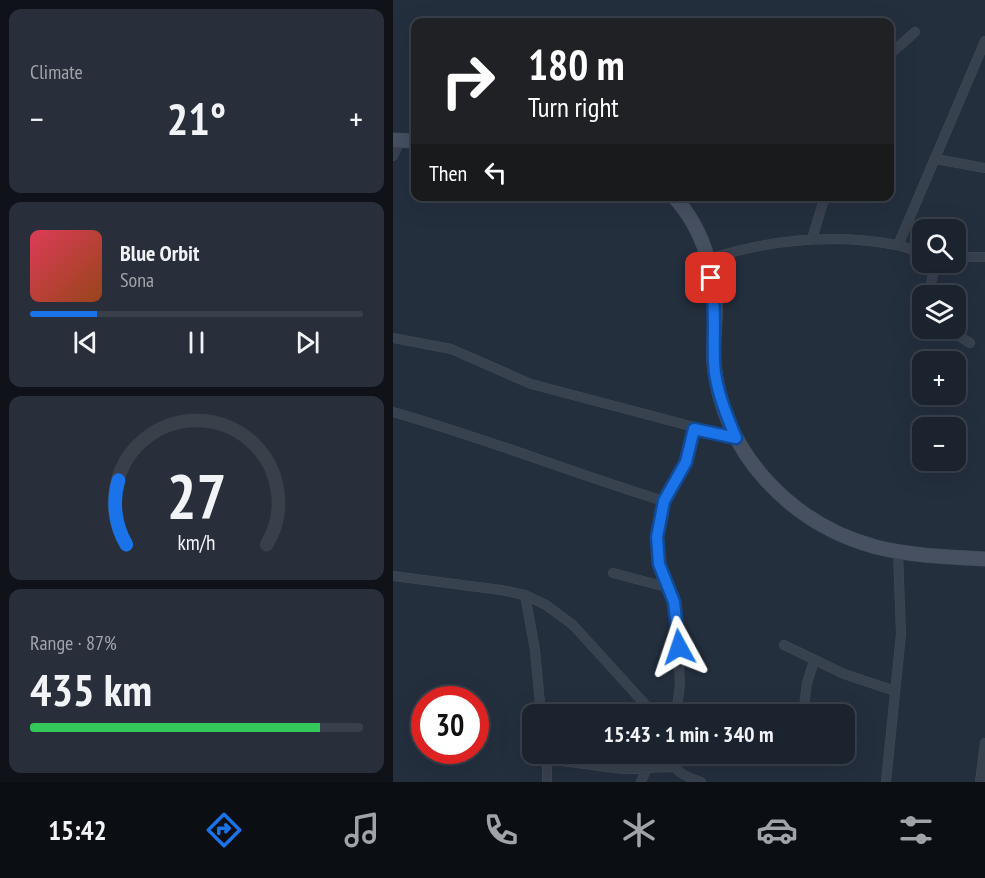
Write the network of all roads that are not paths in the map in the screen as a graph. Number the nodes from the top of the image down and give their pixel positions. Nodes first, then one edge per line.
1 (915, 32) dead end
2 (985, 41) edge
3 (894, 51) edge
4 (397, 140) edge
5 (393, 156) edge
6 (936, 159) junction
7 (985, 168) edge
8 (677, 201) edge
9 (823, 201) edge
10 (812, 239) junction
11 (898, 245) junction
12 (912, 249) edge
13 (966, 257) edge
14 (985, 257) edge
15 (708, 259) junction
16 (393, 338) edge
17 (964, 339) edge
18 (970, 343) dead end
19 (393, 412) edge
20 (694, 429) junction
21 (736, 438) junction
22 (664, 501) junction
23 (898, 552) junction
24 (985, 559) edge
25 (613, 573) dead end
26 (393, 576) edge
27 (666, 587) junction
28 (525, 595) junction
29 (784, 645) dead end
30 (814, 661) junction
31 (895, 691) junction
32 (540, 704) edge
33 (645, 704) edge
34 (678, 704) edge
35 (804, 704) edge
36 (985, 743) edge
37 (547, 764) edge
38 (585, 764) edge
39 (672, 764) edge
40 (673, 767) junction
41 (646, 770) junction
42 (547, 782) edge
43 (641, 782) edge
44 (701, 782) edge
45 (886, 782) edge
46 (980, 782) edge

1 - 3 street
2 - 6 street
4 - 5 street
6 - 7 street
6 - 11 street
8 - 15 main road
9 - 10 street
10 - 11 street
10 - 15 street
11 - 12 street
13 - 14 street
15 - 21 main road
16 - 20 street
17 - 18 street
19 - 22 street
20 - 21 street
20 - 22 street
21 - 23 main road
22 - 27 street
23 - 24 main road
23 - 31 street
25 - 27 street
26 - 28 street
27 - 34 street
28 - 32 street
28 - 33 street
29 - 30 street
30 - 31 street
30 - 35 street
31 - 45 street
36 - 46 street
37 - 42 street
38 - 41 street
39 - 40 street
40 - 41 street
40 - 44 street
41 - 43 street

